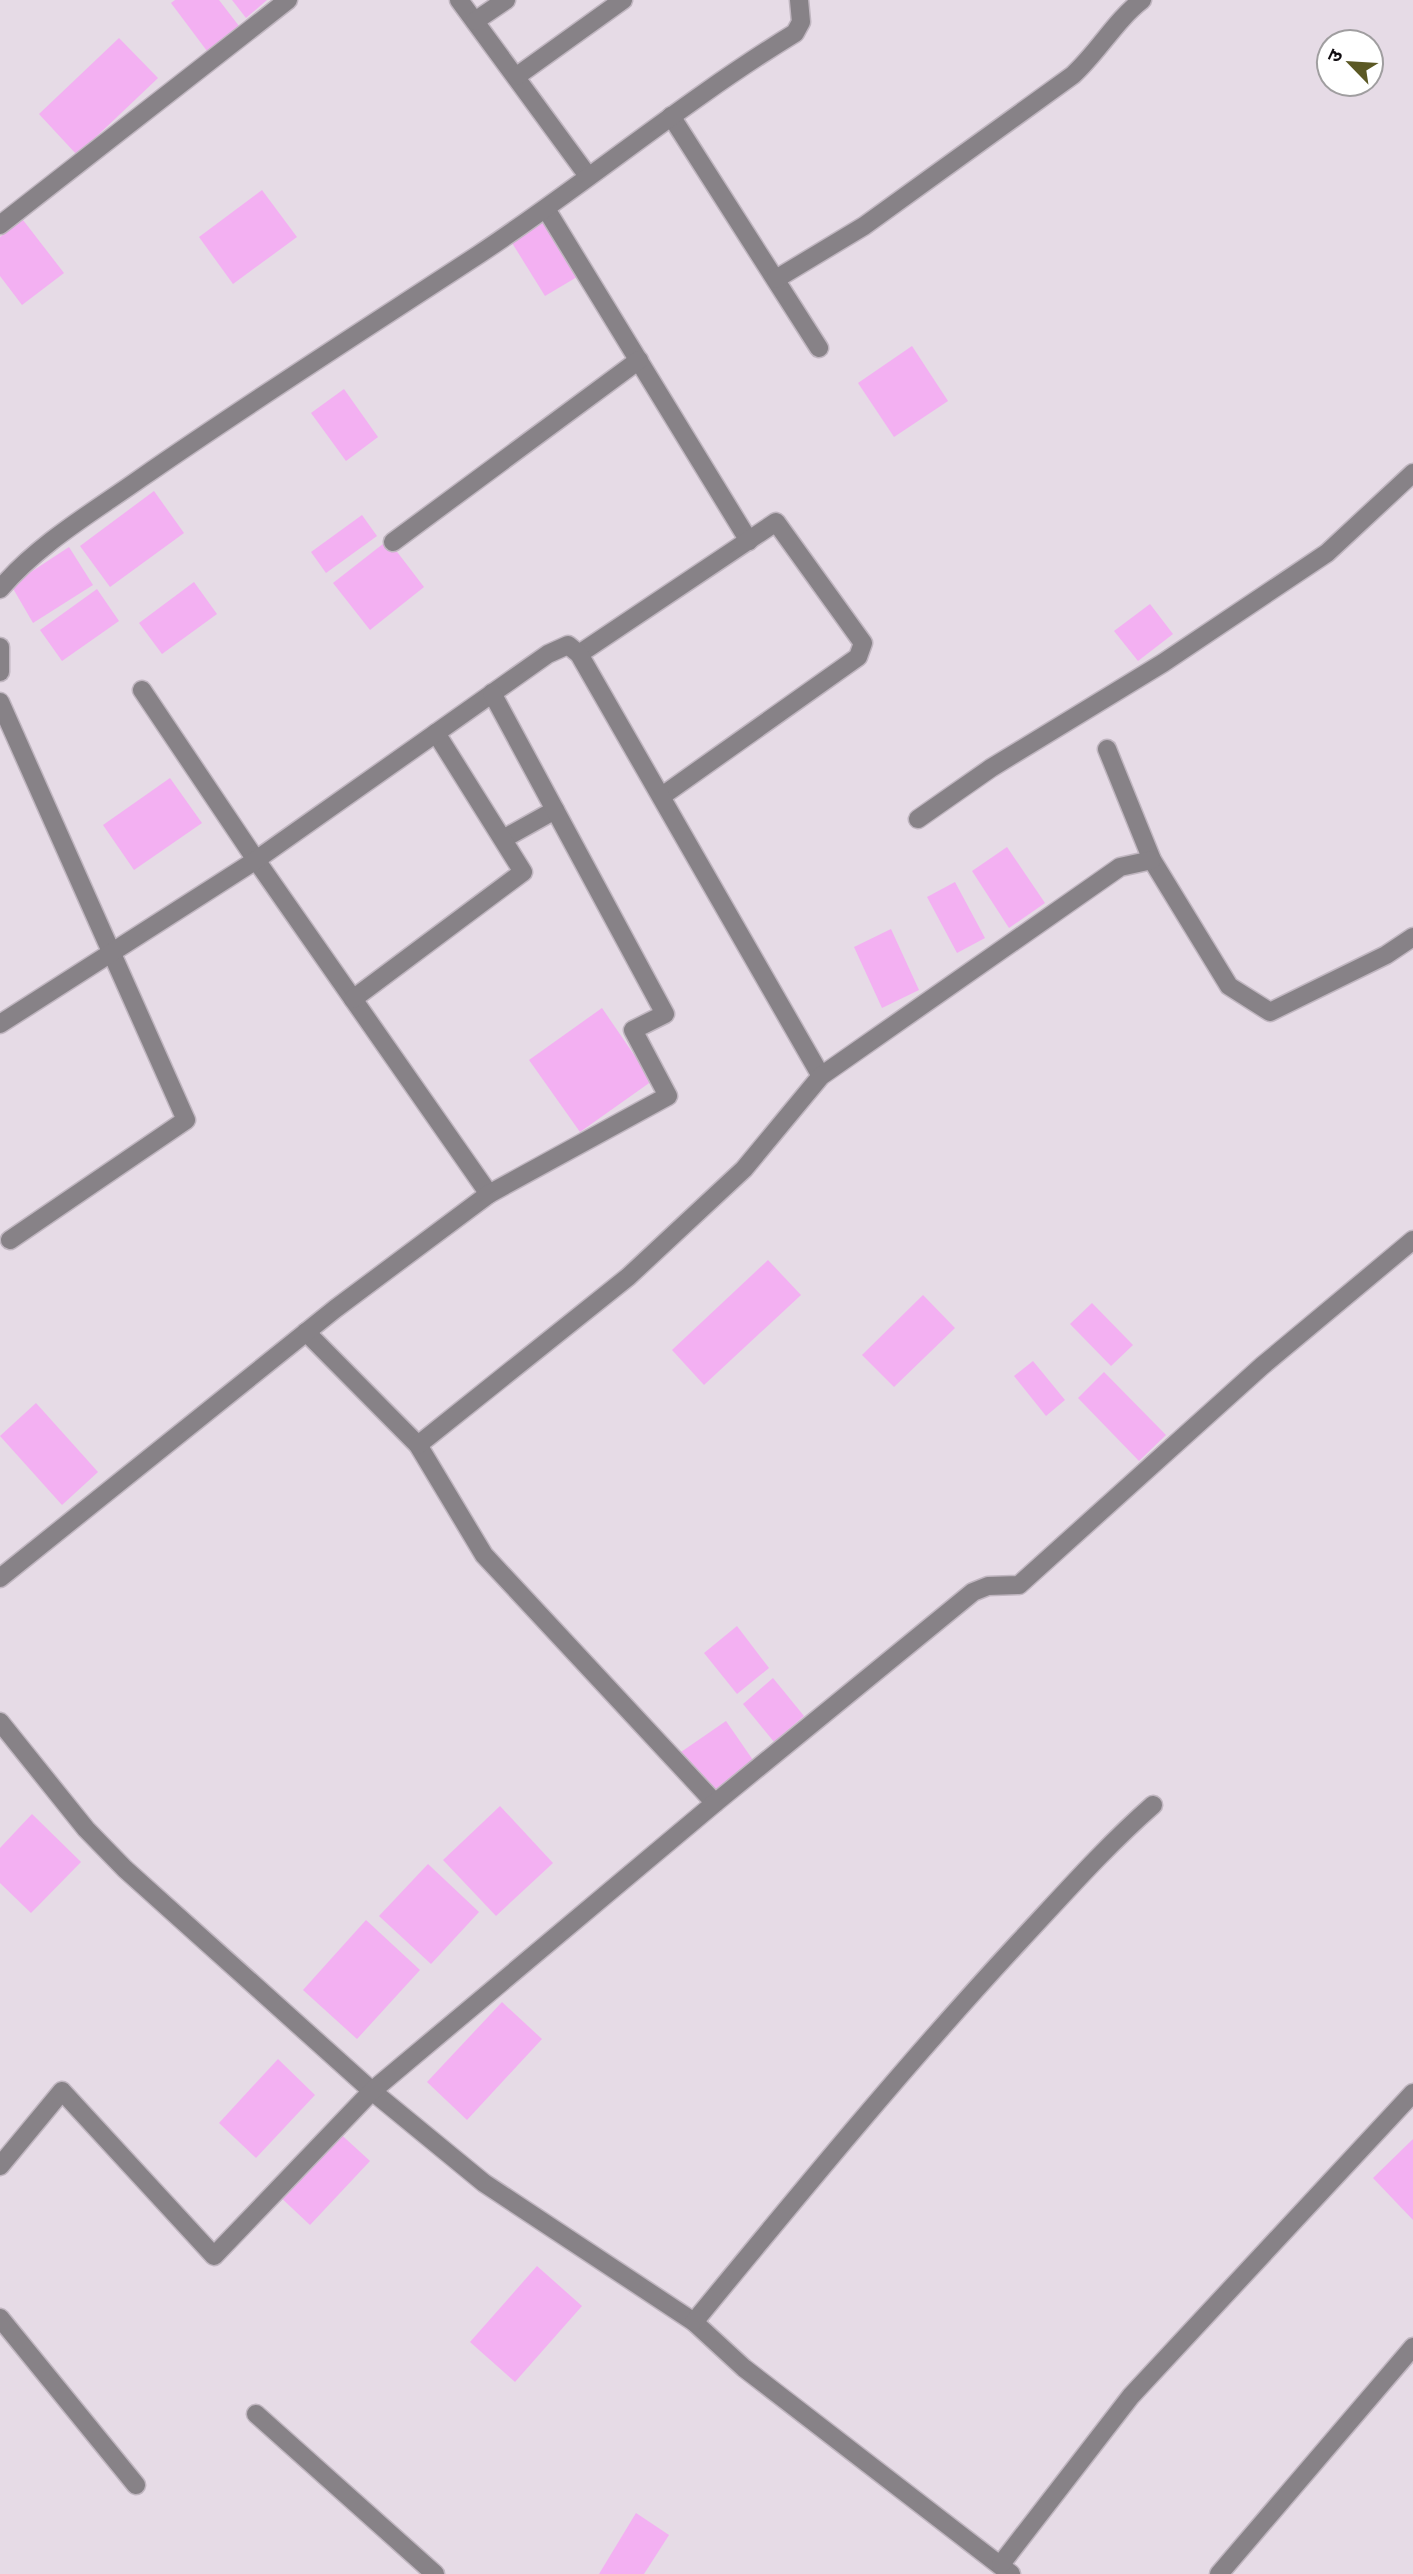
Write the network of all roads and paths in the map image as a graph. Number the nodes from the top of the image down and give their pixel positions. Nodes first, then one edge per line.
1 (288, 0) edge
2 (459, 0) edge
3 (506, 0) edge
4 (623, 0) edge
5 (799, 0) edge
6 (1142, 0) edge
7 (475, 21) junction
8 (517, 76) junction
9 (671, 116) junction
10 (588, 176) junction
11 (546, 209) junction
12 (0, 225) edge
13 (776, 279) junction
14 (819, 348) dead end
15 (639, 360) junction
16 (1413, 473) edge
17 (749, 541) junction
18 (393, 542) dead end
19 (0, 589) edge
20 (0, 647) edge
21 (579, 654) junction
22 (0, 673) edge
23 (142, 690) dead end
24 (492, 693) junction
25 (0, 702) edge
26 (436, 733) junction
27 (1107, 749) dead end
28 (662, 796) junction
29 (555, 810) junction
30 (918, 819) dead end
31 (503, 839) junction
32 (256, 860) junction
33 (1152, 860) junction
34 (1413, 937) edge
35 (112, 952) junction
36 (353, 999) junction
37 (0, 1024) edge
38 (821, 1076) junction
39 (489, 1194) junction
40 (10, 1240) dead end
41 (1413, 1240) edge
42 (306, 1332) junction
43 (418, 1445) junction
44 (0, 1578) edge
45 (0, 1722) edge
46 (715, 1803) junction
47 (1153, 1805) dead end
48 (372, 2091) junction
49 (1413, 2093) edge
50 (0, 2166) edge
51 (0, 2318) edge
52 (694, 2322) junction
53 (1413, 2347) edge
54 (256, 2414) dead end
55 (136, 2485) dead end
56 (1006, 2569) edge
57 (435, 2574) edge
58 (1219, 2574) edge

1 - 12 street
2 - 7 street
3 - 7 street
4 - 8 street
5 - 9 street
6 - 13 street
7 - 8 street
8 - 10 street
9 - 10 street
9 - 13 street
10 - 11 street
11 - 15 street
11 - 19 street
13 - 14 street
15 - 17 street
15 - 18 street
16 - 30 street
17 - 21 street
17 - 28 street
20 - 22 street
21 - 24 street
21 - 28 street
23 - 32 street
24 - 26 street
24 - 29 street
25 - 35 street
26 - 31 street
26 - 32 street
27 - 33 street
28 - 38 street
29 - 31 street
29 - 39 street
31 - 36 street
32 - 35 street
32 - 36 street
33 - 34 street
33 - 38 street
35 - 37 street
35 - 40 street
36 - 39 street
38 - 43 street
39 - 42 street
41 - 46 street
42 - 43 street
42 - 44 street
43 - 46 street
45 - 48 street
46 - 48 street
47 - 52 street
48 - 50 street
48 - 52 street
49 - 56 street
51 - 55 street
52 - 56 street
53 - 58 street
54 - 57 street

